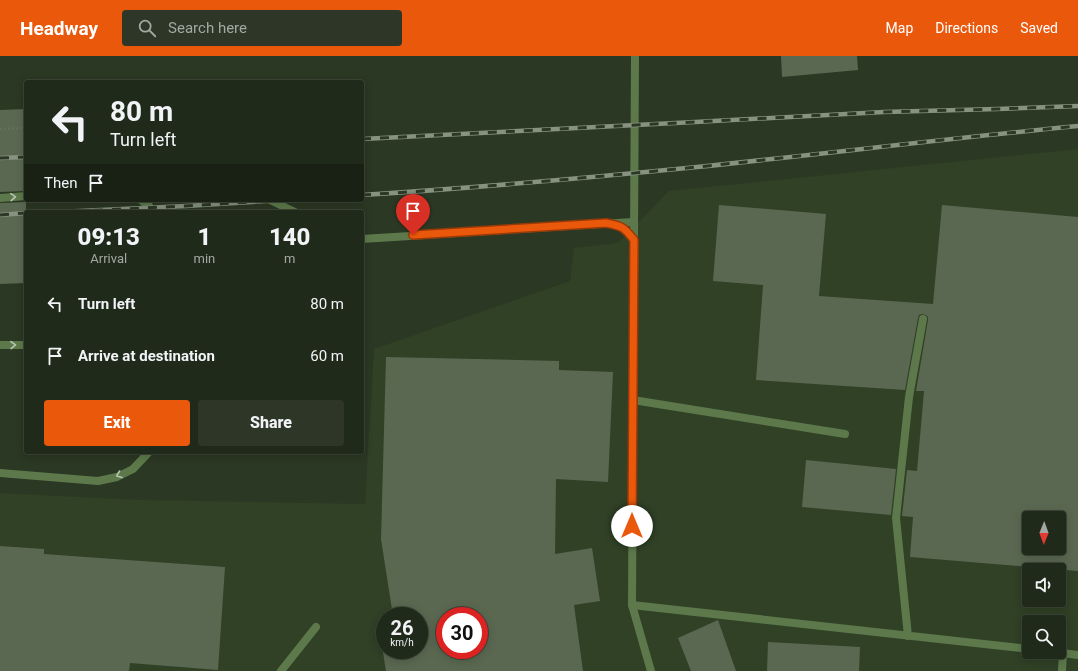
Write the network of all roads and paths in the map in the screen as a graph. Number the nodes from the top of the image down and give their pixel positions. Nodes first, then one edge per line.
1 (635, 56) edge
2 (24, 128) edge
3 (0, 129) edge
4 (24, 196) edge
5 (0, 198) edge
6 (144, 202) edge
7 (274, 202) edge
8 (150, 210) edge
9 (291, 210) edge
10 (633, 222) junction
11 (606, 223) junction
12 (364, 238) edge
13 (634, 240) junction
14 (923, 319) dead end
15 (0, 345) edge
16 (24, 345) edge
17 (633, 400) junction
18 (845, 434) dead end
19 (147, 454) edge
20 (0, 473) edge
21 (632, 605) junction
22 (316, 627) dead end
23 (908, 636) junction
24 (1022, 648) edge
25 (1066, 653) edge
26 (1078, 654) edge
27 (1060, 659) edge
28 (281, 671) edge
29 (651, 671) edge
30 (1062, 671) edge

1 - 10 street
2 - 3 path
5 -> 4 street
6 - 8 street
7 - 9 street
10 - 11 street
10 - 13 street
11 - 12 street
11 - 13 street
13 - 17 street
14 - 23 street
15 -> 16 street
17 - 18 street
17 - 21 street
19 -> 20 street
21 - 23 street
21 - 29 street
22 - 28 street
23 - 24 street
25 - 26 street
27 - 30 street

